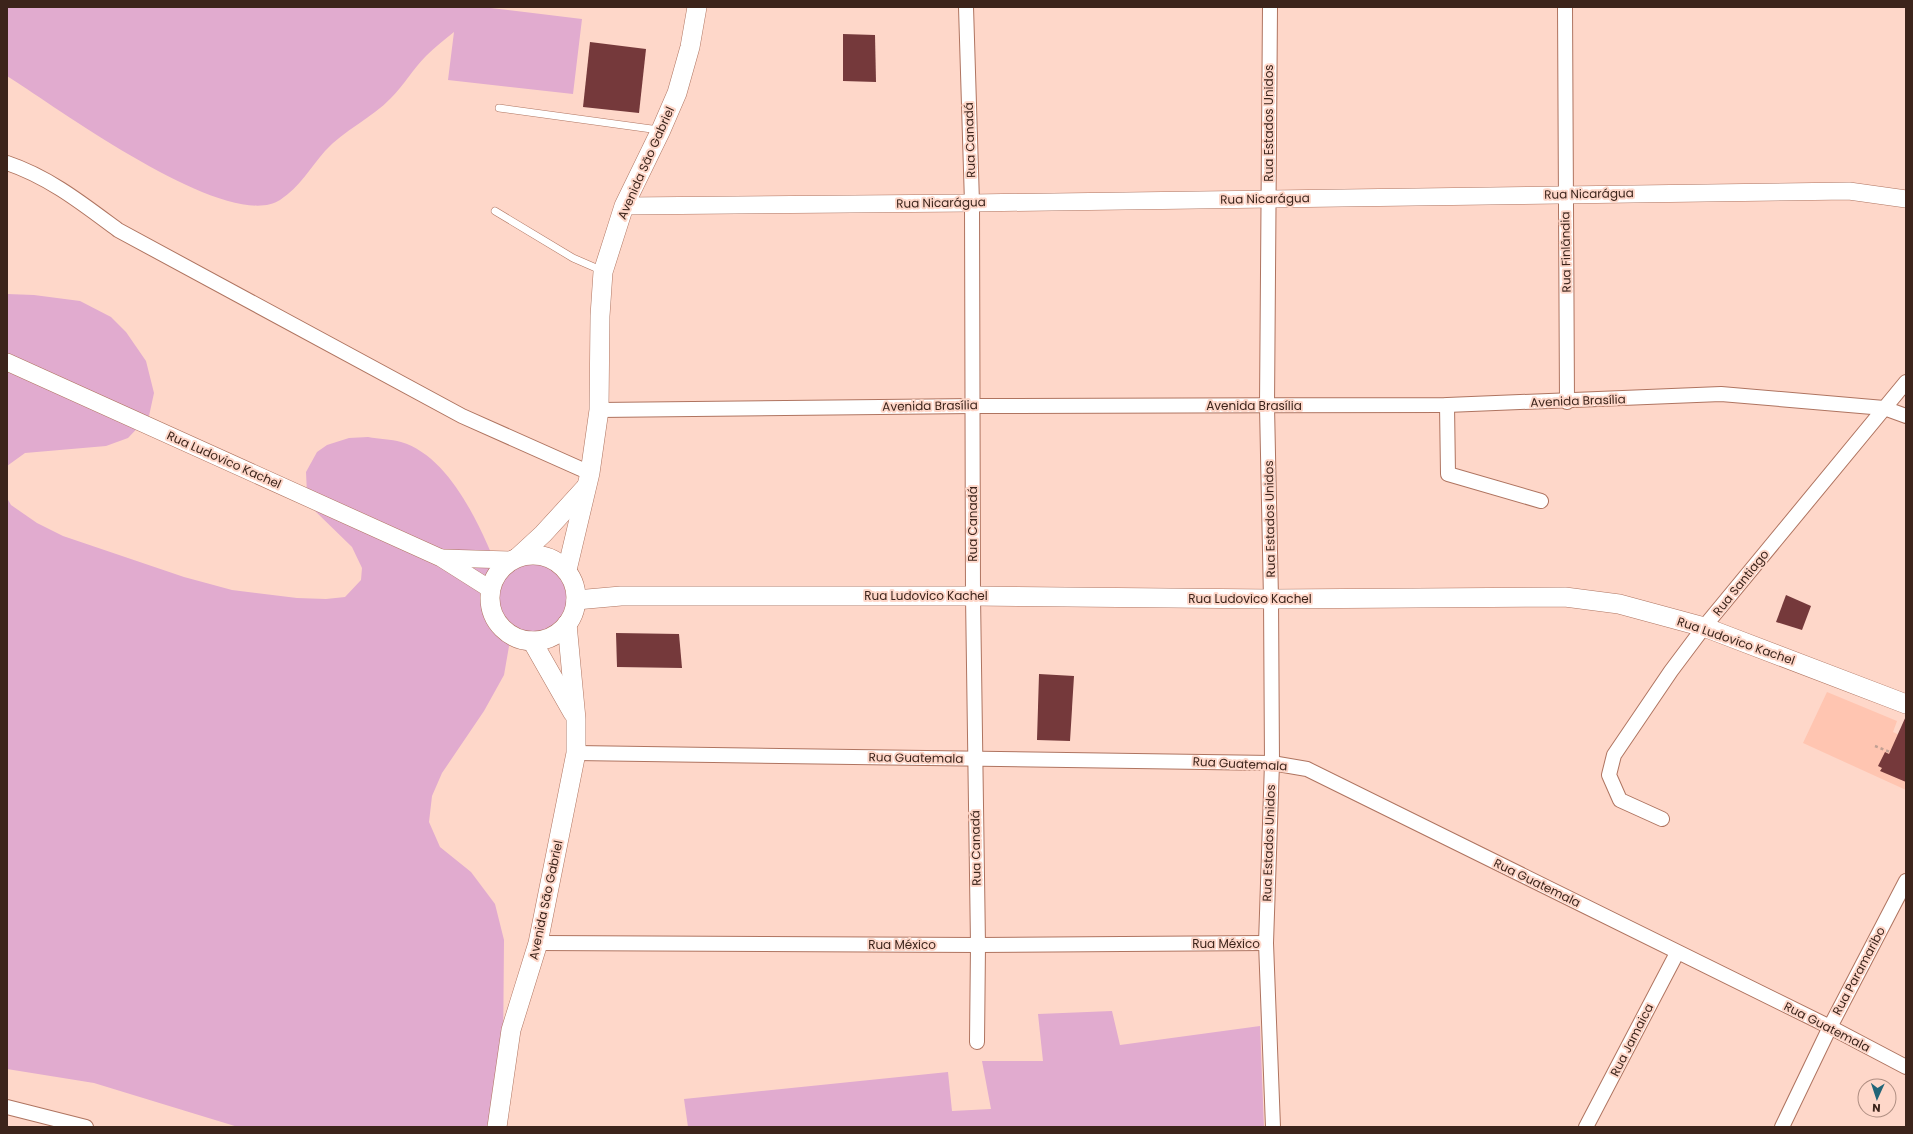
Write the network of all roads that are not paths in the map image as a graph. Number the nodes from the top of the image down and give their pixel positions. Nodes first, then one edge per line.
1 (697, 7) edge
2 (966, 7) edge
3 (1270, 7) edge
4 (1564, 7) edge
5 (499, 108) dead end
6 (661, 130) junction
7 (7, 163) edge
8 (1565, 194) junction
9 (1269, 199) junction
10 (1906, 199) edge
11 (972, 203) junction
12 (624, 206) junction
13 (495, 211) dead end
14 (603, 272) junction
15 (7, 362) edge
16 (1906, 382) edge
17 (1567, 402) junction
18 (1446, 405) junction
19 (974, 406) junction
20 (1267, 406) junction
21 (1884, 408) junction
22 (599, 410) junction
23 (1906, 416) edge
24 (589, 480) junction
25 (1541, 501) dead end
26 (441, 558) junction
27 (514, 558) junction
28 (567, 570) junction
29 (490, 589) junction
30 (973, 596) junction
31 (1271, 599) junction
32 (576, 600) junction
33 (567, 624) junction
34 (1704, 627) junction
35 (532, 641) junction
36 (1906, 704) edge
37 (576, 719) junction
38 (576, 754) junction
39 (975, 758) junction
40 (1272, 763) junction
41 (1662, 819) dead end
42 (1906, 881) edge
43 (538, 943) junction
44 (1266, 943) junction
45 (978, 945) junction
46 (1677, 952) junction
47 (1830, 1027) junction
48 (977, 1042) dead end
49 (1906, 1067) edge
50 (7, 1107) edge
51 (86, 1127) edge
52 (497, 1127) edge
53 (1274, 1127) edge
54 (1586, 1127) edge
55 (1782, 1127) edge

1 - 6 main road, Avenida São Gabriel
2 - 11 street, Rua Canadá
3 - 9 street, Rua Estados Unidos
4 - 8 street, Rua Finlândia
5 - 6 lane
6 - 12 main road, Avenida São Gabriel
7 - 24 street
8 - 9 street, Rua Nicarágua
8 - 10 street, Rua Nicarágua
8 - 17 street, Rua Finlândia
9 - 11 street, Rua Nicarágua
9 - 20 street, Rua Estados Unidos
11 - 12 street, Rua Nicarágua
11 - 19 street, Rua Canadá
12 - 14 main road, Avenida São Gabriel
13 - 14 lane
14 - 22 main road, Avenida São Gabriel
15 - 26 street, Rua Ludovico Kachel
16 - 21 street, Rua Santiago
17 - 18 street, Avenida Brasília
17 - 21 street, Avenida Brasília
18 - 20 street, Avenida Brasília
18 - 25 street
19 - 20 street, Avenida Brasília
19 - 22 street, Avenida Brasília
19 - 30 street, Rua Canadá
20 - 31 street, Rua Estados Unidos
21 - 23 street, Avenida Brasília
21 - 34 street, Rua Santiago
22 - 24 main road, Avenida São Gabriel
24 - 27 main road
24 - 28 main road, Avenida São Gabriel
26 - 27 street, Rua Ludovico Kachel
26 - 29 street, Rua Ludovico Kachel
27 - 28 main road
27 - 29 main road
28 - 32 main road
29 - 35 main road
30 - 31 main road, Rua Ludovico Kachel
30 - 32 main road, Rua Ludovico Kachel
30 - 39 street, Rua Canadá
31 - 34 main road, Rua Ludovico Kachel
31 - 40 street, Rua Estados Unidos
32 - 33 main road
33 - 35 main road
33 - 37 main road, Avenida São Gabriel
34 - 36 main road, Rua Ludovico Kachel
34 - 41 street, Rua Santiago
35 - 37 main road, Avenida São Gabriel
37 - 38 main road, Avenida São Gabriel
38 - 39 street, Rua Guatemala
38 - 43 main road, Avenida São Gabriel
39 - 40 street, Rua Guatemala
39 - 45 street, Rua Canadá
40 - 44 street, Rua Estados Unidos
40 - 46 street, Rua Guatemala
42 - 47 street, Rua Paramaribo
43 - 45 street, Rua México
43 - 52 main road, Avenida São Gabriel
44 - 45 street, Rua México
44 - 53 street, Rua Estados Unidos
45 - 48 street, Rua Canadá
46 - 47 street, Rua Guatemala
46 - 54 street, Rua Jamaica
47 - 49 street, Rua Guatemala
47 - 55 street, Rua Paramaribo
50 - 51 street

